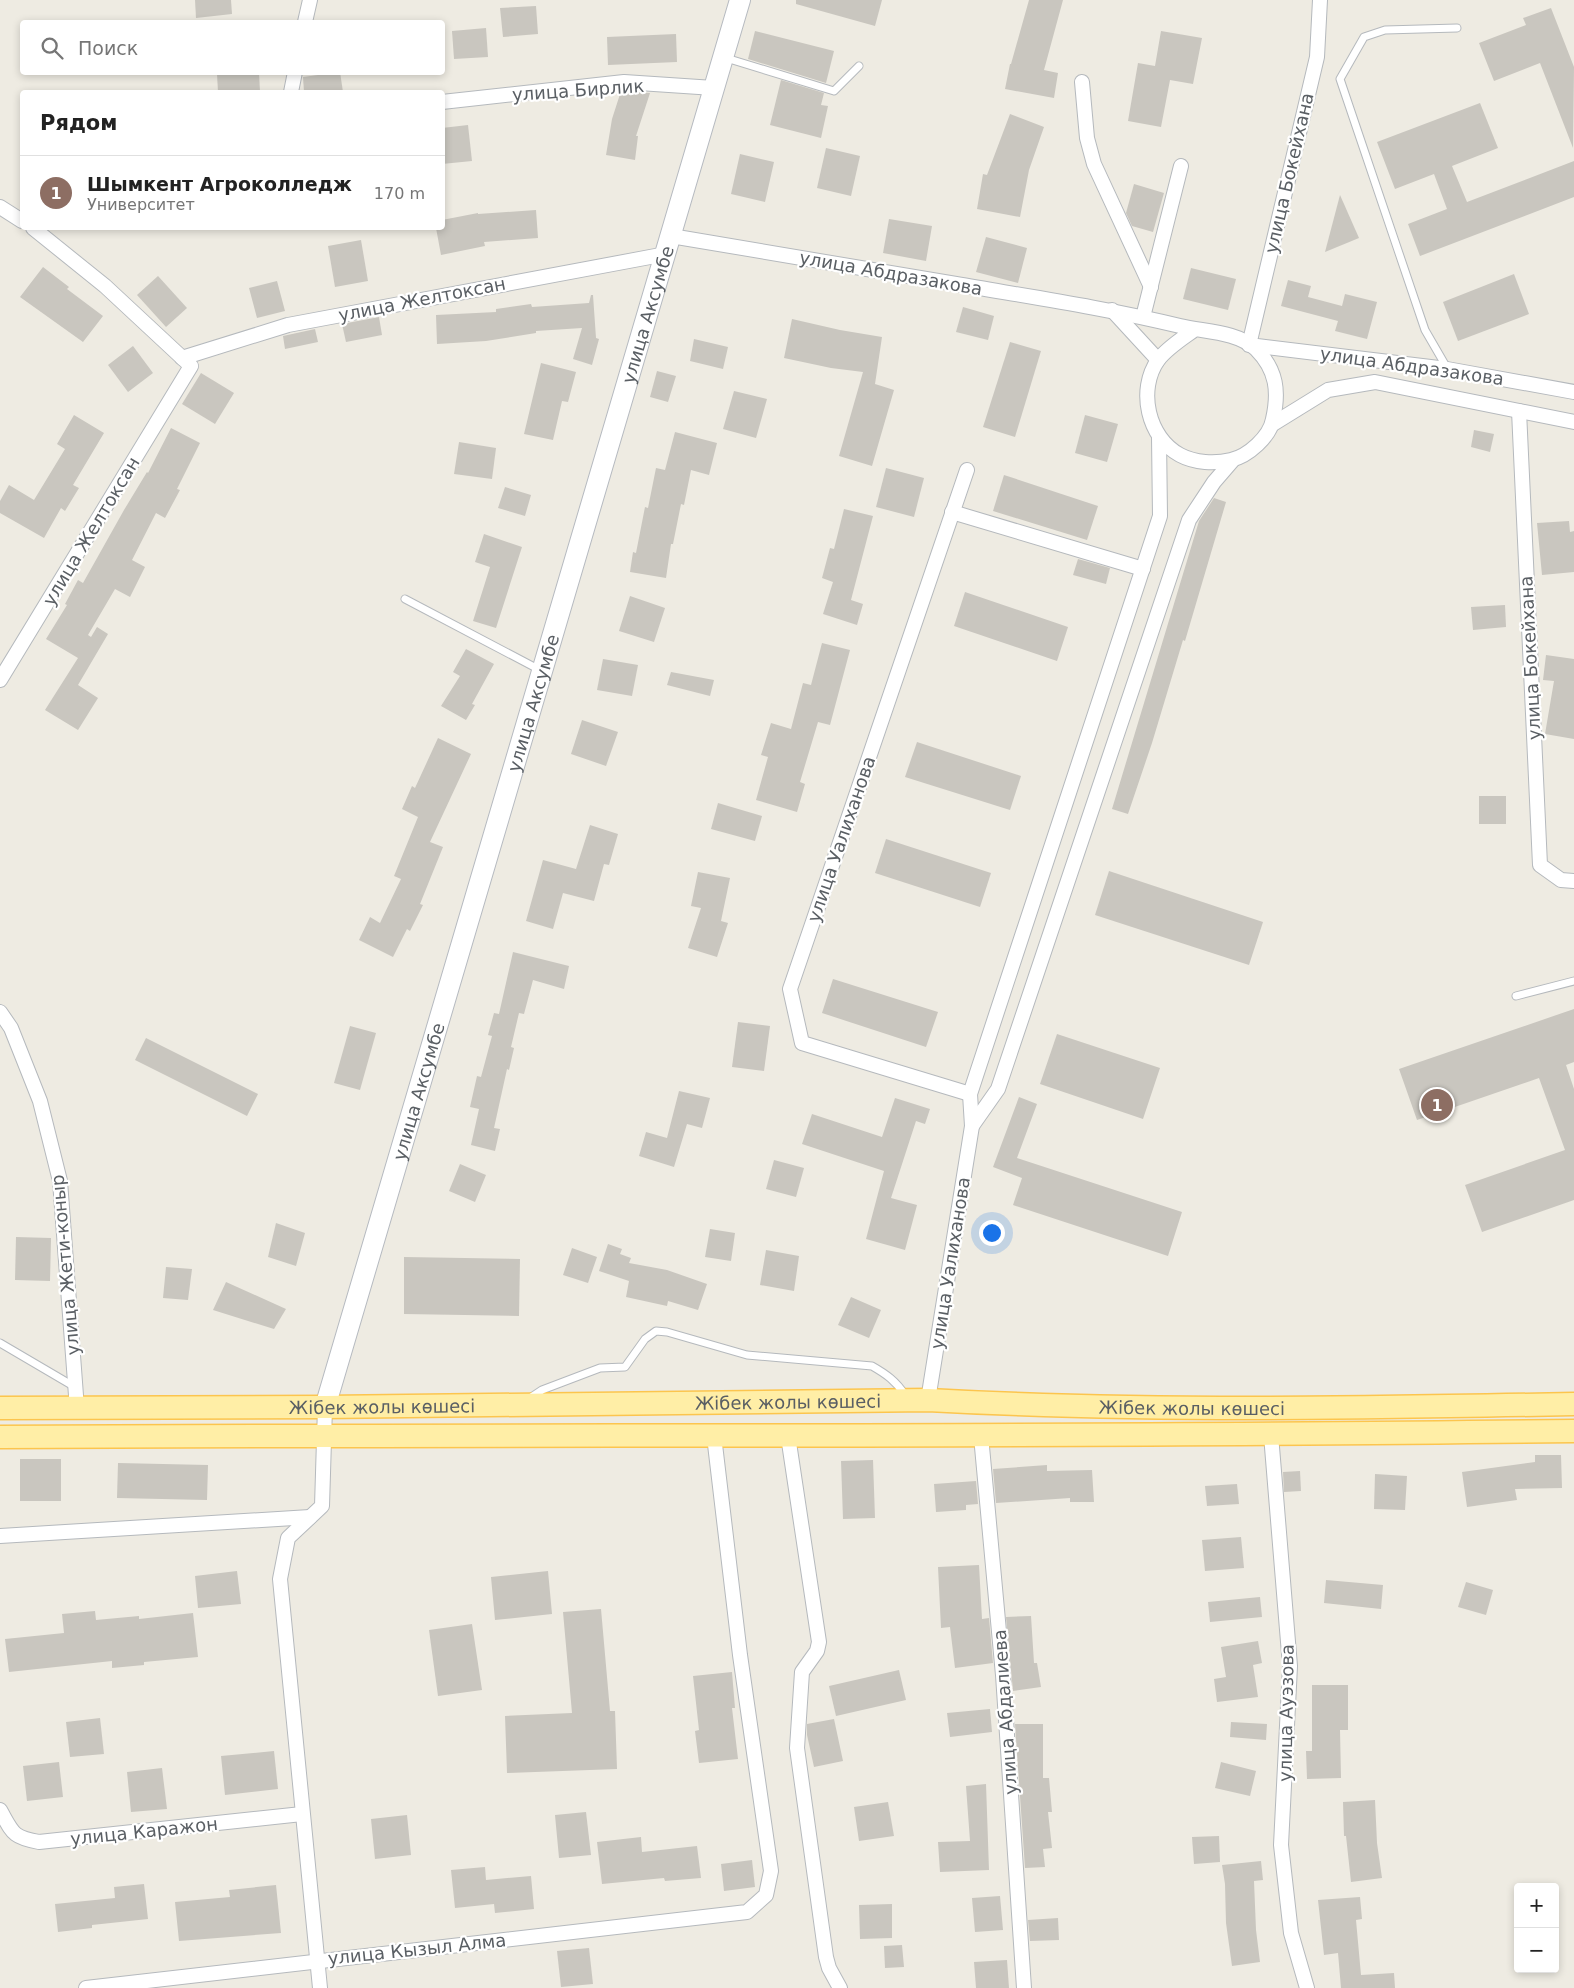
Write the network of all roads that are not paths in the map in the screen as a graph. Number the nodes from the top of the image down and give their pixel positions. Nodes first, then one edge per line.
1 (310, 0) edge
2 (740, 0) edge
3 (1320, 0) edge
4 (305, 20) edge
5 (1457, 28) dead end
6 (723, 57) junction
7 (858, 66) dead end
8 (294, 75) edge
9 (1082, 82) dead end
10 (714, 88) junction
11 (291, 90) edge
12 (445, 102) edge
13 (1181, 166) dead end
14 (0, 206) edge
15 (20, 220) edge
16 (35, 230) edge
17 (668, 245) junction
18 (1150, 287) junction
19 (1112, 310) junction
20 (1143, 317) junction
21 (1194, 330) junction
22 (1249, 345) junction
23 (182, 358) junction
24 (1158, 360) junction
25 (1447, 368) junction
26 (1574, 392) edge
27 (1519, 411) junction
28 (1574, 422) edge
29 (1272, 424) junction
30 (1160, 437) junction
31 (1233, 460) junction
32 (967, 470) dead end
33 (952, 512) junction
34 (1143, 568) junction
35 (405, 599) dead end
36 (542, 672) junction
37 (0, 680) edge
38 (1574, 881) edge
39 (1574, 981) edge
40 (1516, 996) dead end
41 (0, 1012) edge
42 (970, 1094) junction
43 (972, 1126) junction
44 (0, 1344) edge
45 (76, 1398) junction
46 (918, 1400) junction
47 (520, 1404) junction
48 (1574, 1404) edge
49 (325, 1407) junction
50 (0, 1408) edge
51 (1574, 1431) edge
52 (1270, 1435) junction
53 (324, 1436) junction
54 (714, 1436) junction
55 (788, 1436) junction
56 (981, 1436) junction
57 (0, 1437) edge
58 (310, 1517) junction
59 (0, 1536) edge
60 (0, 1810) edge
61 (302, 1814) junction
62 (318, 1960) junction
63 (86, 1988) edge
64 (320, 1988) edge
65 (840, 1988) edge
66 (1024, 1988) edge
67 (1307, 1988) edge

1 - 4 street
2 - 6 main road, улица Аксумбе
3 - 22 street, улица Бокейхана
5 - 25 lane
6 - 7 lane
6 - 10 main road, улица Аксумбе
8 - 11 street
9 - 18 street
10 - 12 street, улица Бирлик
10 - 17 main road, улица Аксумбе
13 - 18 street
14 - 15 street
16 - 23 street
17 - 19 street, улица Абдразакова
17 - 23 street, улица Желтоксан
17 - 36 main road, улица Аксумбе
18 - 20 street
19 - 20 street, улица Абдразакова
19 - 24 street
20 - 21 street, улица Абдразакова
21 - 22 street
21 - 24 street
22 - 25 street, улица Абдразакова
22 - 29 street
23 - 37 street, улица Желтоксан
24 - 30 street
25 - 26 street, улица Абдразакова
27 - 28 street, улица Абдразакова
27 - 29 street, улица Абдразакова
27 - 38 street, улица Бокейхана
29 - 31 street
30 - 31 street
30 - 34 street, улица Уалиханова
31 - 43 street, улица Уалиханова
32 - 33 street, улица Уалиханова
33 - 34 street
33 - 42 street, улица Уалиханова
34 - 42 street, улица Уалиханова
35 - 36 lane
36 - 49 main road, улица Аксумбе
39 - 40 lane
41 - 45 street, улица Жети-коныр
42 - 43 street, улица Уалиханова
43 - 46 street, улица Уалиханова
44 - 45 lane
45 - 49 main road, Жібек жолы көшесі
45 - 50 main road, Жібек жолы көшесі
46 - 47 main road, Жібек жолы көшесі
46 - 47 lane
46 - 48 main road, Жібек жолы көшесі
47 - 49 main road, Жібек жолы көшесі
49 - 53 street
51 - 52 main road, Жібек жолы көшесі
52 - 56 main road, Жібек жолы көшесі
52 - 67 street, улица Ауэзова
53 - 54 main road, Жібек жолы көшесі
53 - 57 main road, Жібек жолы көшесі
53 - 58 street
54 - 55 main road, Жібек жолы көшесі
54 - 62 street, улица Кызыл Алма
55 - 56 main road, Жібек жолы көшесі
55 - 65 street
56 - 66 street, улица Абдалиева
58 - 59 street
58 - 61 street
60 - 61 street, улица Каражон
61 - 62 street
62 - 63 street, улица Кызыл Алма
62 - 64 street

